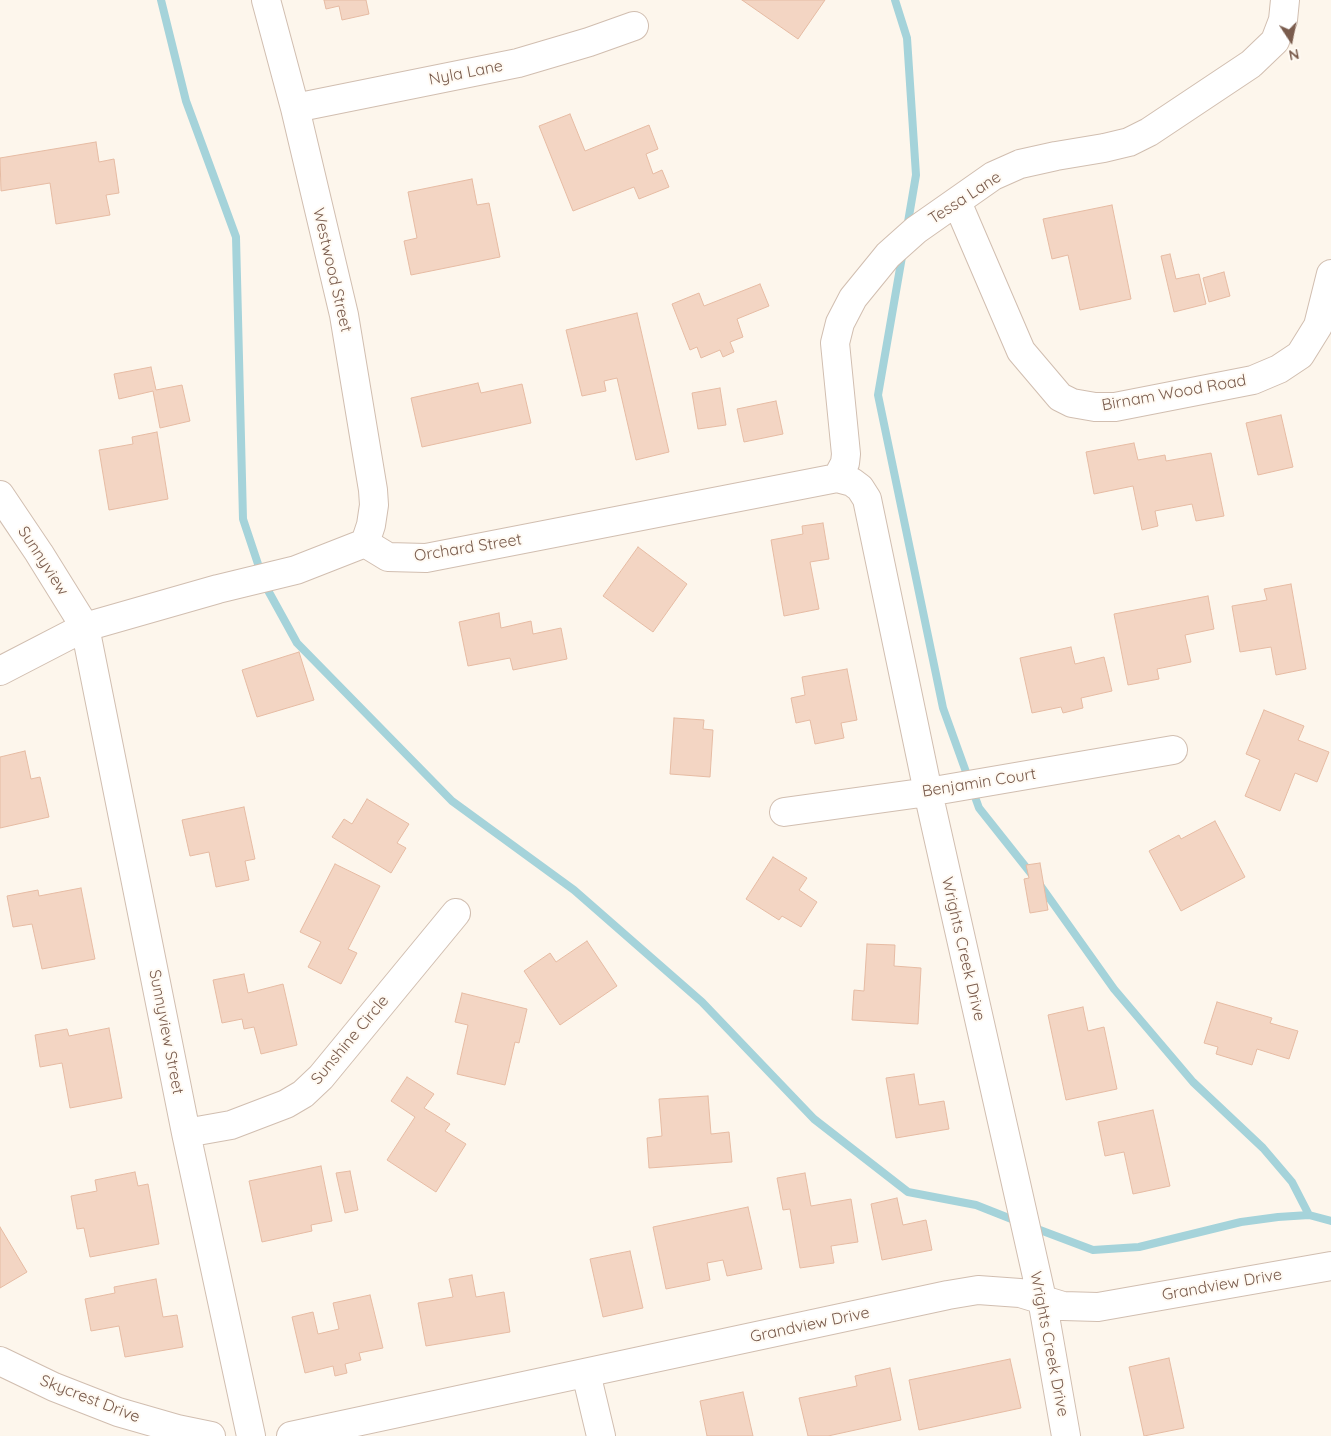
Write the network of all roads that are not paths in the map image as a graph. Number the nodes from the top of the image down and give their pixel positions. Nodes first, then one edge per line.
1 (266, 0) edge
2 (1285, 0) edge
3 (634, 26) dead end
4 (295, 108) junction
5 (957, 202) junction
6 (1331, 274) edge
7 (837, 478) junction
8 (0, 495) edge
9 (365, 543) junction
10 (85, 627) junction
11 (0, 671) edge
12 (1173, 750) dead end
13 (928, 792) junction
14 (784, 812) dead end
15 (456, 913) dead end
16 (186, 1132) junction
17 (1331, 1266) edge
18 (1042, 1299) junction
19 (0, 1361) edge
20 (586, 1373) junction
21 (211, 1436) edge
22 (251, 1436) edge
23 (291, 1436) edge
24 (601, 1436) edge
25 (1066, 1436) edge

1 - 4 street, Westwood Street
2 - 5 street, Tessa Lane
3 - 4 street, Nyla Lane
4 - 9 street, Westwood Street
5 - 6 street, Birnam Wood Road
5 - 7 street, Tessa Lane
7 - 9 street, Orchard Street
7 - 13 street, Wrights Creek Drive
8 - 10 street, Sunnyview
9 - 10 street
10 - 11 street
10 - 16 street, Sunnyview Street
12 - 13 street, Benjamin Court
13 - 14 street, Benjamin Court
13 - 18 street, Wrights Creek Drive
15 - 16 street, Sunshine Circle
16 - 22 street, Sunnyview Street
17 - 18 street, Grandview Drive
18 - 20 street, Grandview Drive
18 - 25 street, Wrights Creek Drive
19 - 21 street, Skycrest Drive
20 - 23 street, Grandview Drive
20 - 24 street

